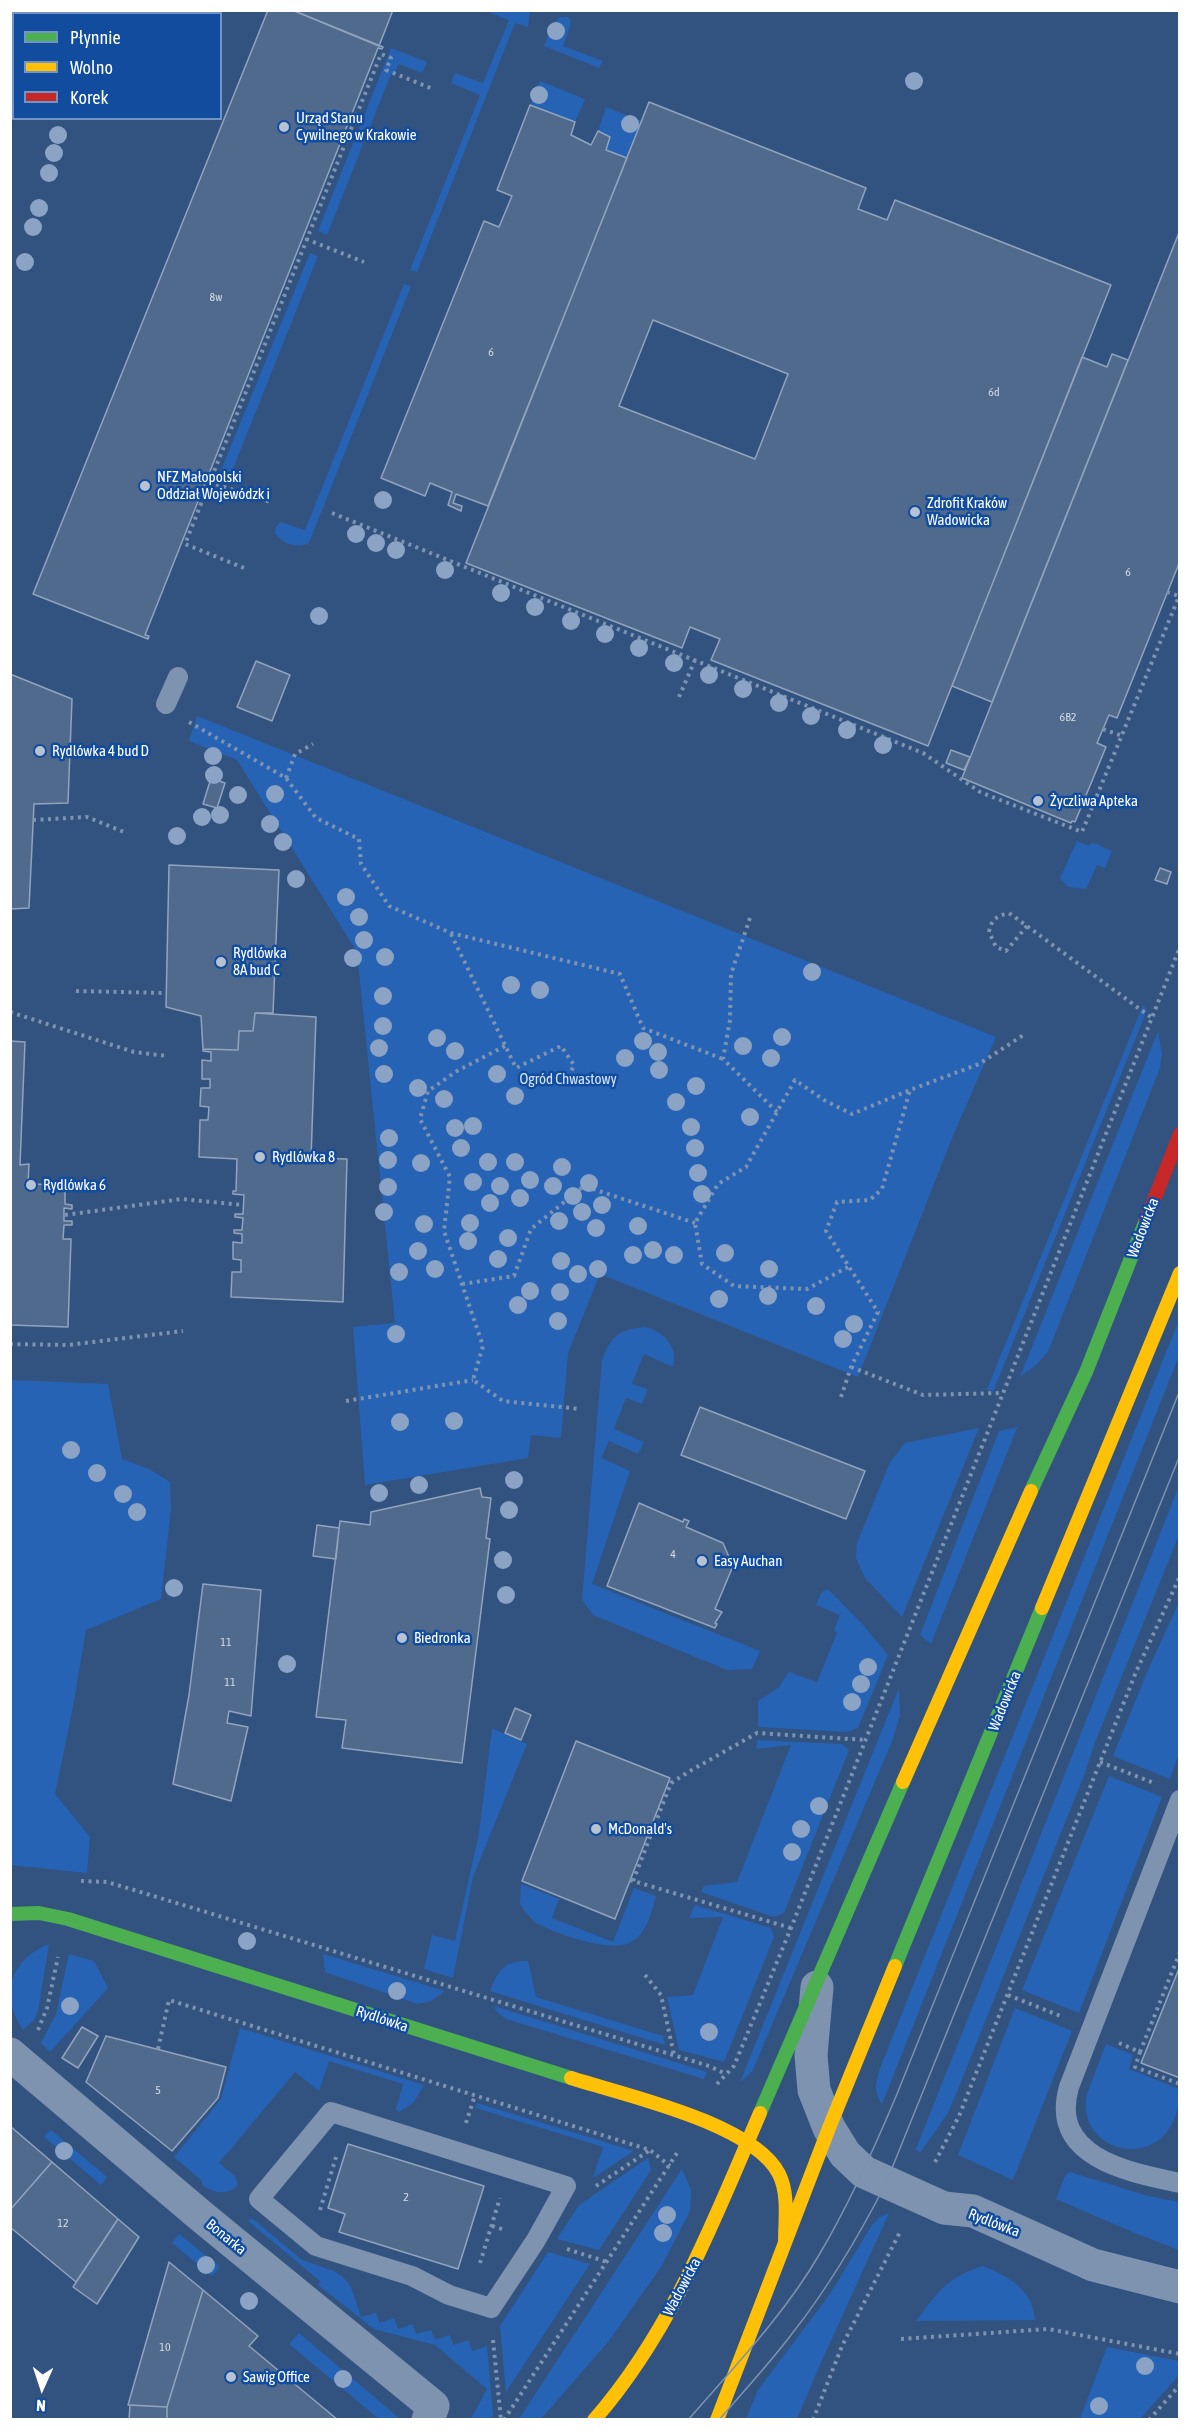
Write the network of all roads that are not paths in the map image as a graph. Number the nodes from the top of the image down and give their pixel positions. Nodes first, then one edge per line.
1 (178, 677) dead end
2 (166, 704) dead end
3 (1179, 1134) edge
4 (1179, 1273) edge
5 (1179, 1800) edge
6 (1172, 1841) edge
7 (10, 1914) edge
8 (818, 1982) junction
9 (22, 2045) edge
10 (830, 2128) junction
11 (749, 2143) junction
12 (1179, 2181) edge
13 (785, 2247) junction
14 (1179, 2287) edge
15 (491, 2308) joint
16 (428, 2420) edge
17 (594, 2420) edge
18 (717, 2420) edge

1 - 2 lane
3 - 8 main road, Wadowicka
4 - 10 main road, Wadowicka
5 - 6 lane
6 - 12 lane
7 - 11 main road, Rydlówka
8 - 10 street, Wadowicka
8 - 11 main road, Wadowicka
9 - 16 street, Bonarka
10 - 13 main road, Wadowicka
10 - 14 street, Rydlówka
11 - 13 main road, Wadowicka
11 - 17 main road, Wadowicka
13 - 18 main road, Wadowicka
15 - 15 lane

